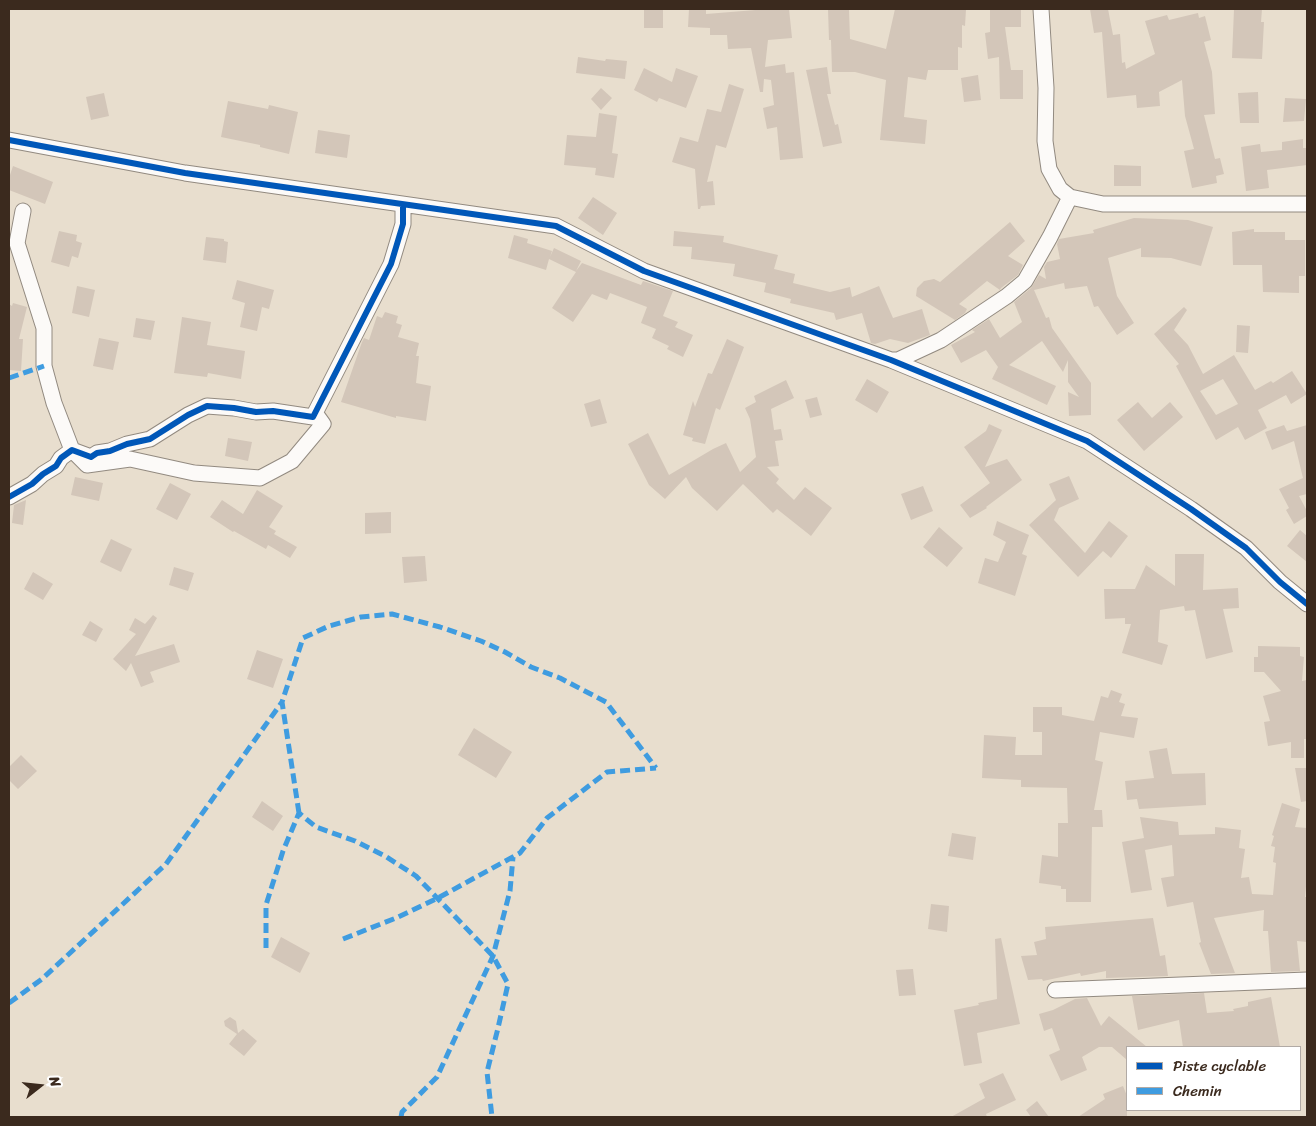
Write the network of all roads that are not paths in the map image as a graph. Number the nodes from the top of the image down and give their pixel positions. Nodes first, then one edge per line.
1 (1041, 9) edge
2 (9, 140) edge
3 (1070, 197) junction
4 (1307, 204) edge
5 (403, 205) junction
6 (23, 211) dead end
7 (891, 360) junction
8 (313, 417) junction
9 (72, 450) junction
10 (9, 497) edge
11 (1307, 604) edge
12 (1307, 980) edge
13 (1056, 990) dead end

1 - 3 street
2 - 5 street
3 - 4 street
3 - 7 street
5 - 7 street
5 - 8 street
6 - 9 street
7 - 11 street
8 - 9 street
8 - 9 street
9 - 10 street
12 - 13 street

